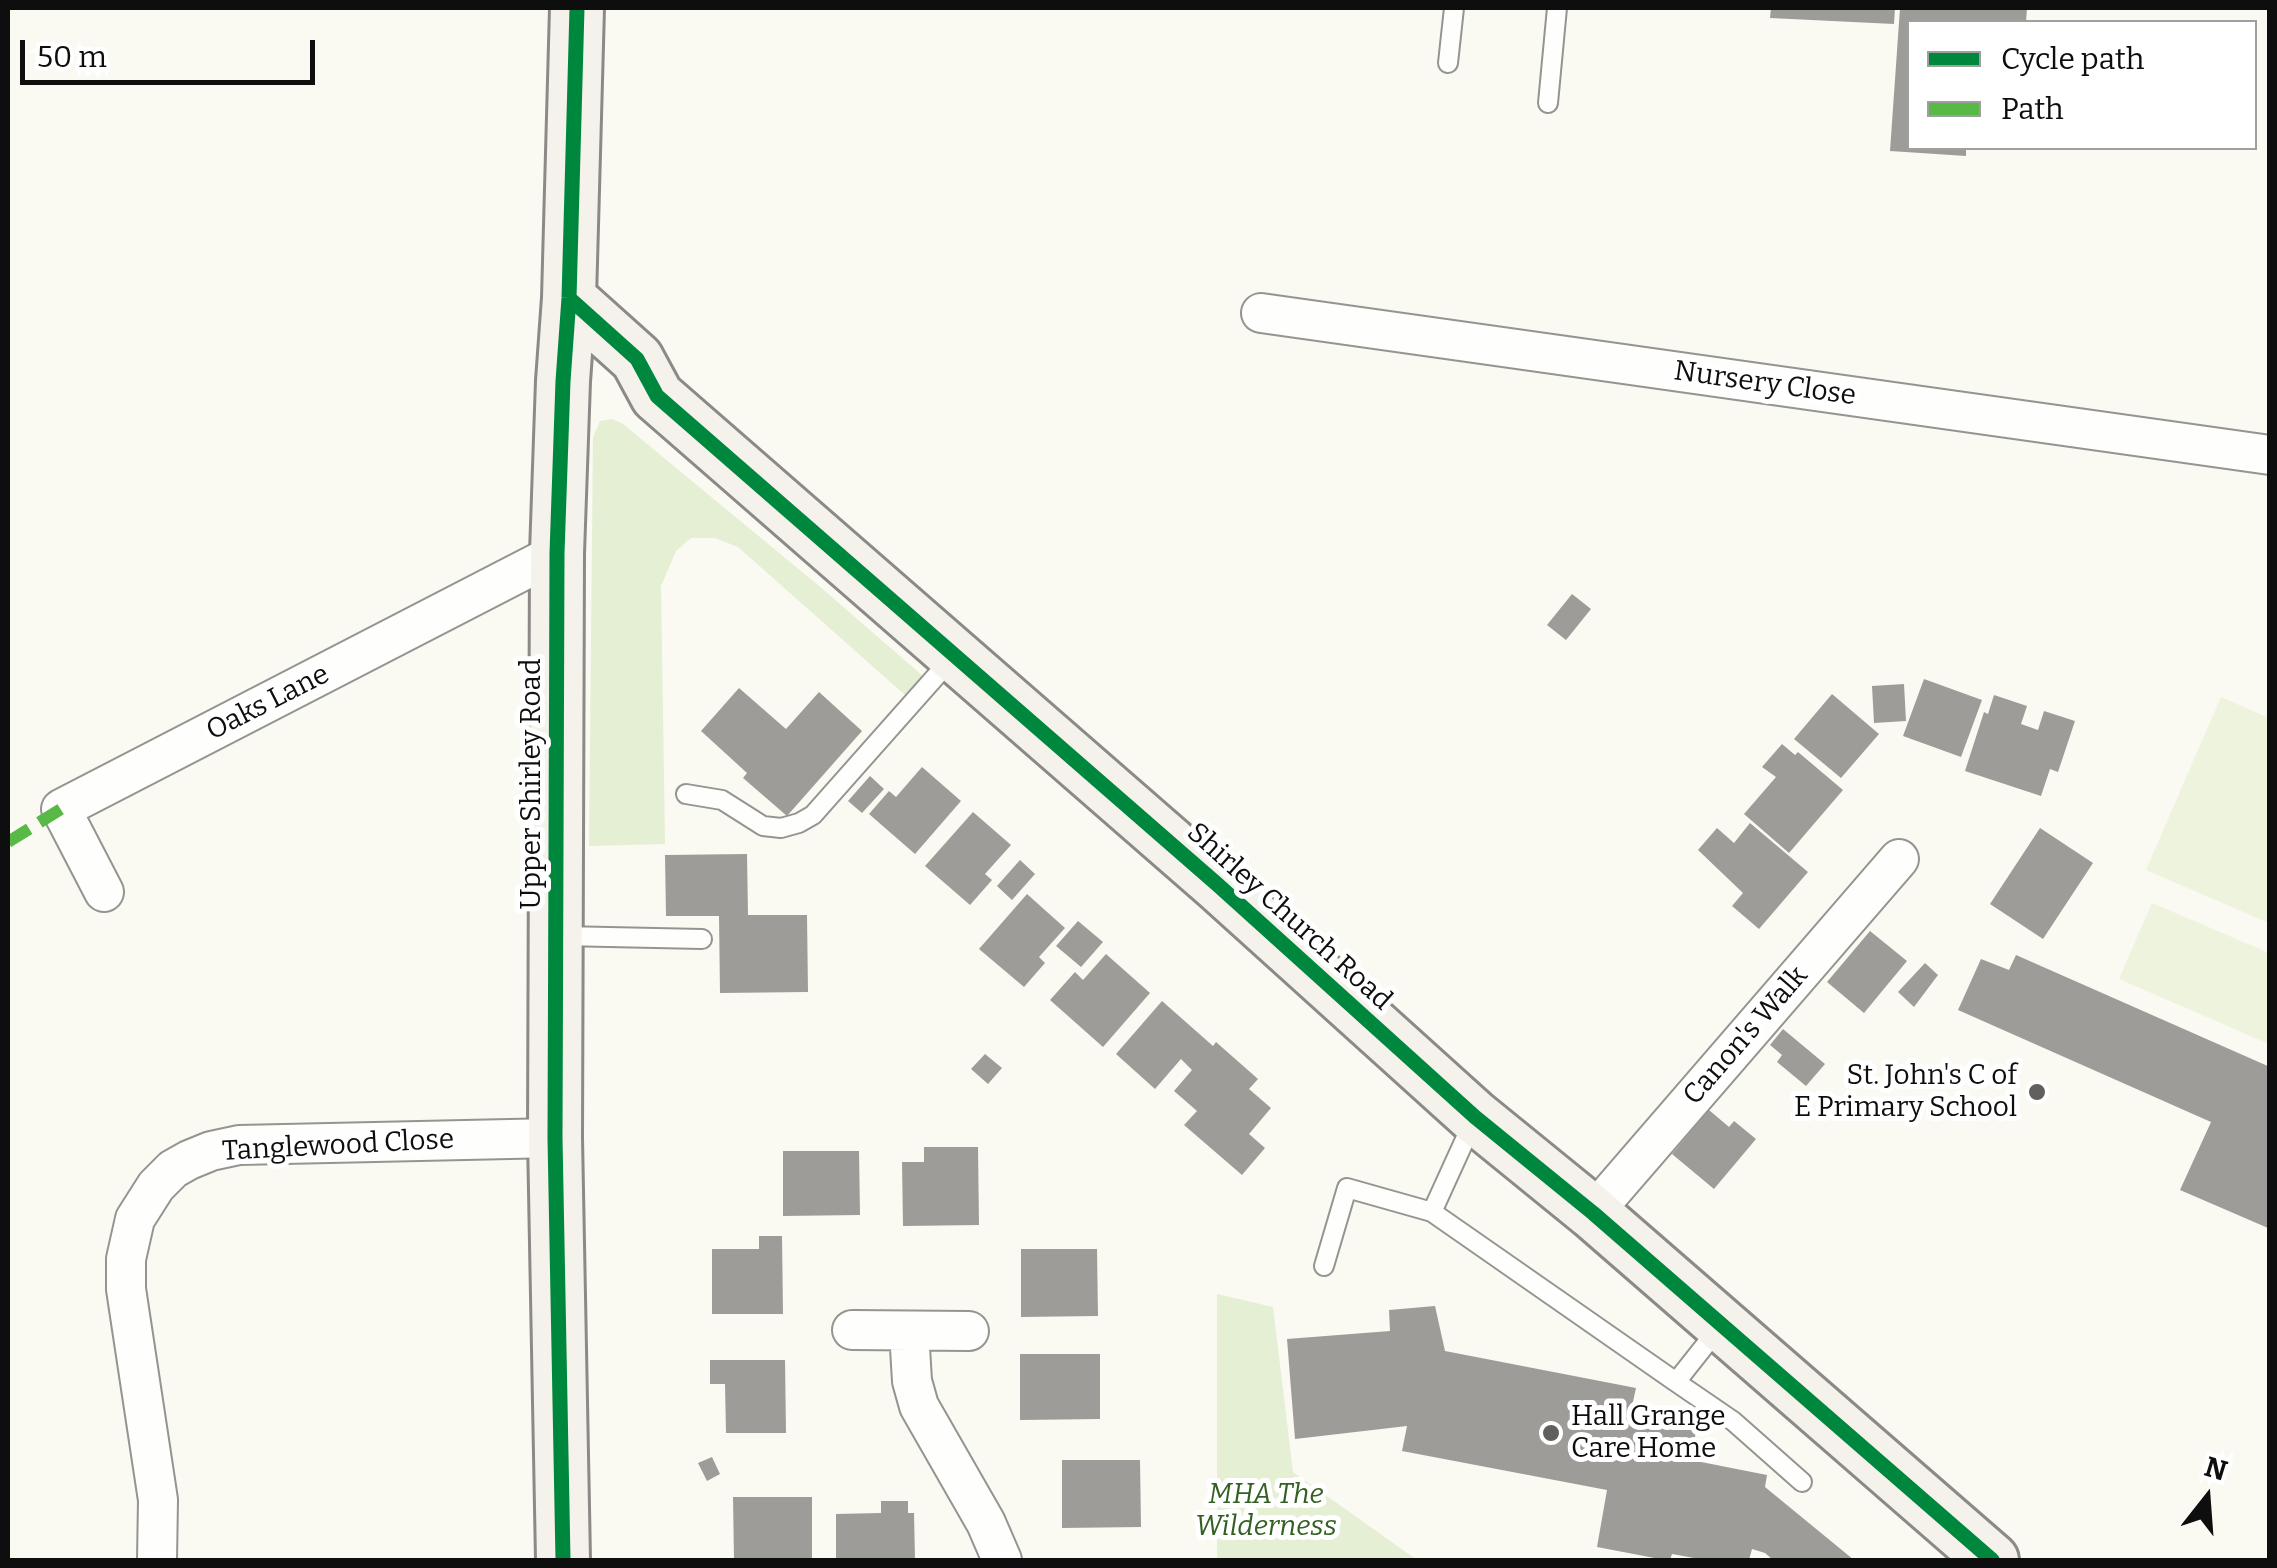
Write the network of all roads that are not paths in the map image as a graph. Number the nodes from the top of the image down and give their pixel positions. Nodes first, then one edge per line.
1 (577, 8) edge
2 (1454, 8) edge
3 (1557, 8) edge
4 (1448, 63) dead end
5 (1548, 103) dead end
6 (569, 298) junction
7 (1261, 313) dead end
8 (562, 380) junction
9 (657, 396) junction
10 (2270, 454) edge
11 (557, 553) junction
12 (954, 656) junction
13 (686, 794) dead end
14 (1899, 859) dead end
15 (104, 892) dead end
16 (556, 936) junction
17 (702, 939) dead end
18 (1475, 1117) junction
19 (556, 1138) junction
20 (1432, 1212) junction
21 (1593, 1214) junction
22 (1324, 1266) dead end
23 (1720, 1326) junction
24 (852, 1330) dead end
25 (968, 1330) dead end
26 (908, 1331) junction
27 (1676, 1382) junction
28 (1802, 1482) dead end
29 (157, 1560) edge
30 (563, 1560) edge
31 (1002, 1560) edge
32 (1992, 1560) edge

1 - 6 street, Upper Shirley Road
2 - 4 lane
3 - 5 lane
6 - 8 street, Upper Shirley Road
6 - 9 street, Shirley Church Road
7 - 10 street, Nursery Close
8 - 9 street
8 - 11 street, Upper Shirley Road
9 - 12 street, Shirley Church Road
11 - 15 street, Oaks Lane
11 - 16 street, Upper Shirley Road
12 - 13 lane
12 - 18 street, Shirley Church Road
14 - 21 street, Canon's Walk
16 - 17 lane
16 - 19 street, Upper Shirley Road
18 - 20 lane
18 - 21 street, Shirley Church Road
19 - 29 street, Tanglewood Close
19 - 30 street, Upper Shirley Road
20 - 22 lane
20 - 27 lane
21 - 23 street, Shirley Church Road
23 - 27 lane
23 - 32 street, Shirley Church Road
24 - 26 street
25 - 26 street
26 - 31 street
27 - 28 lane

